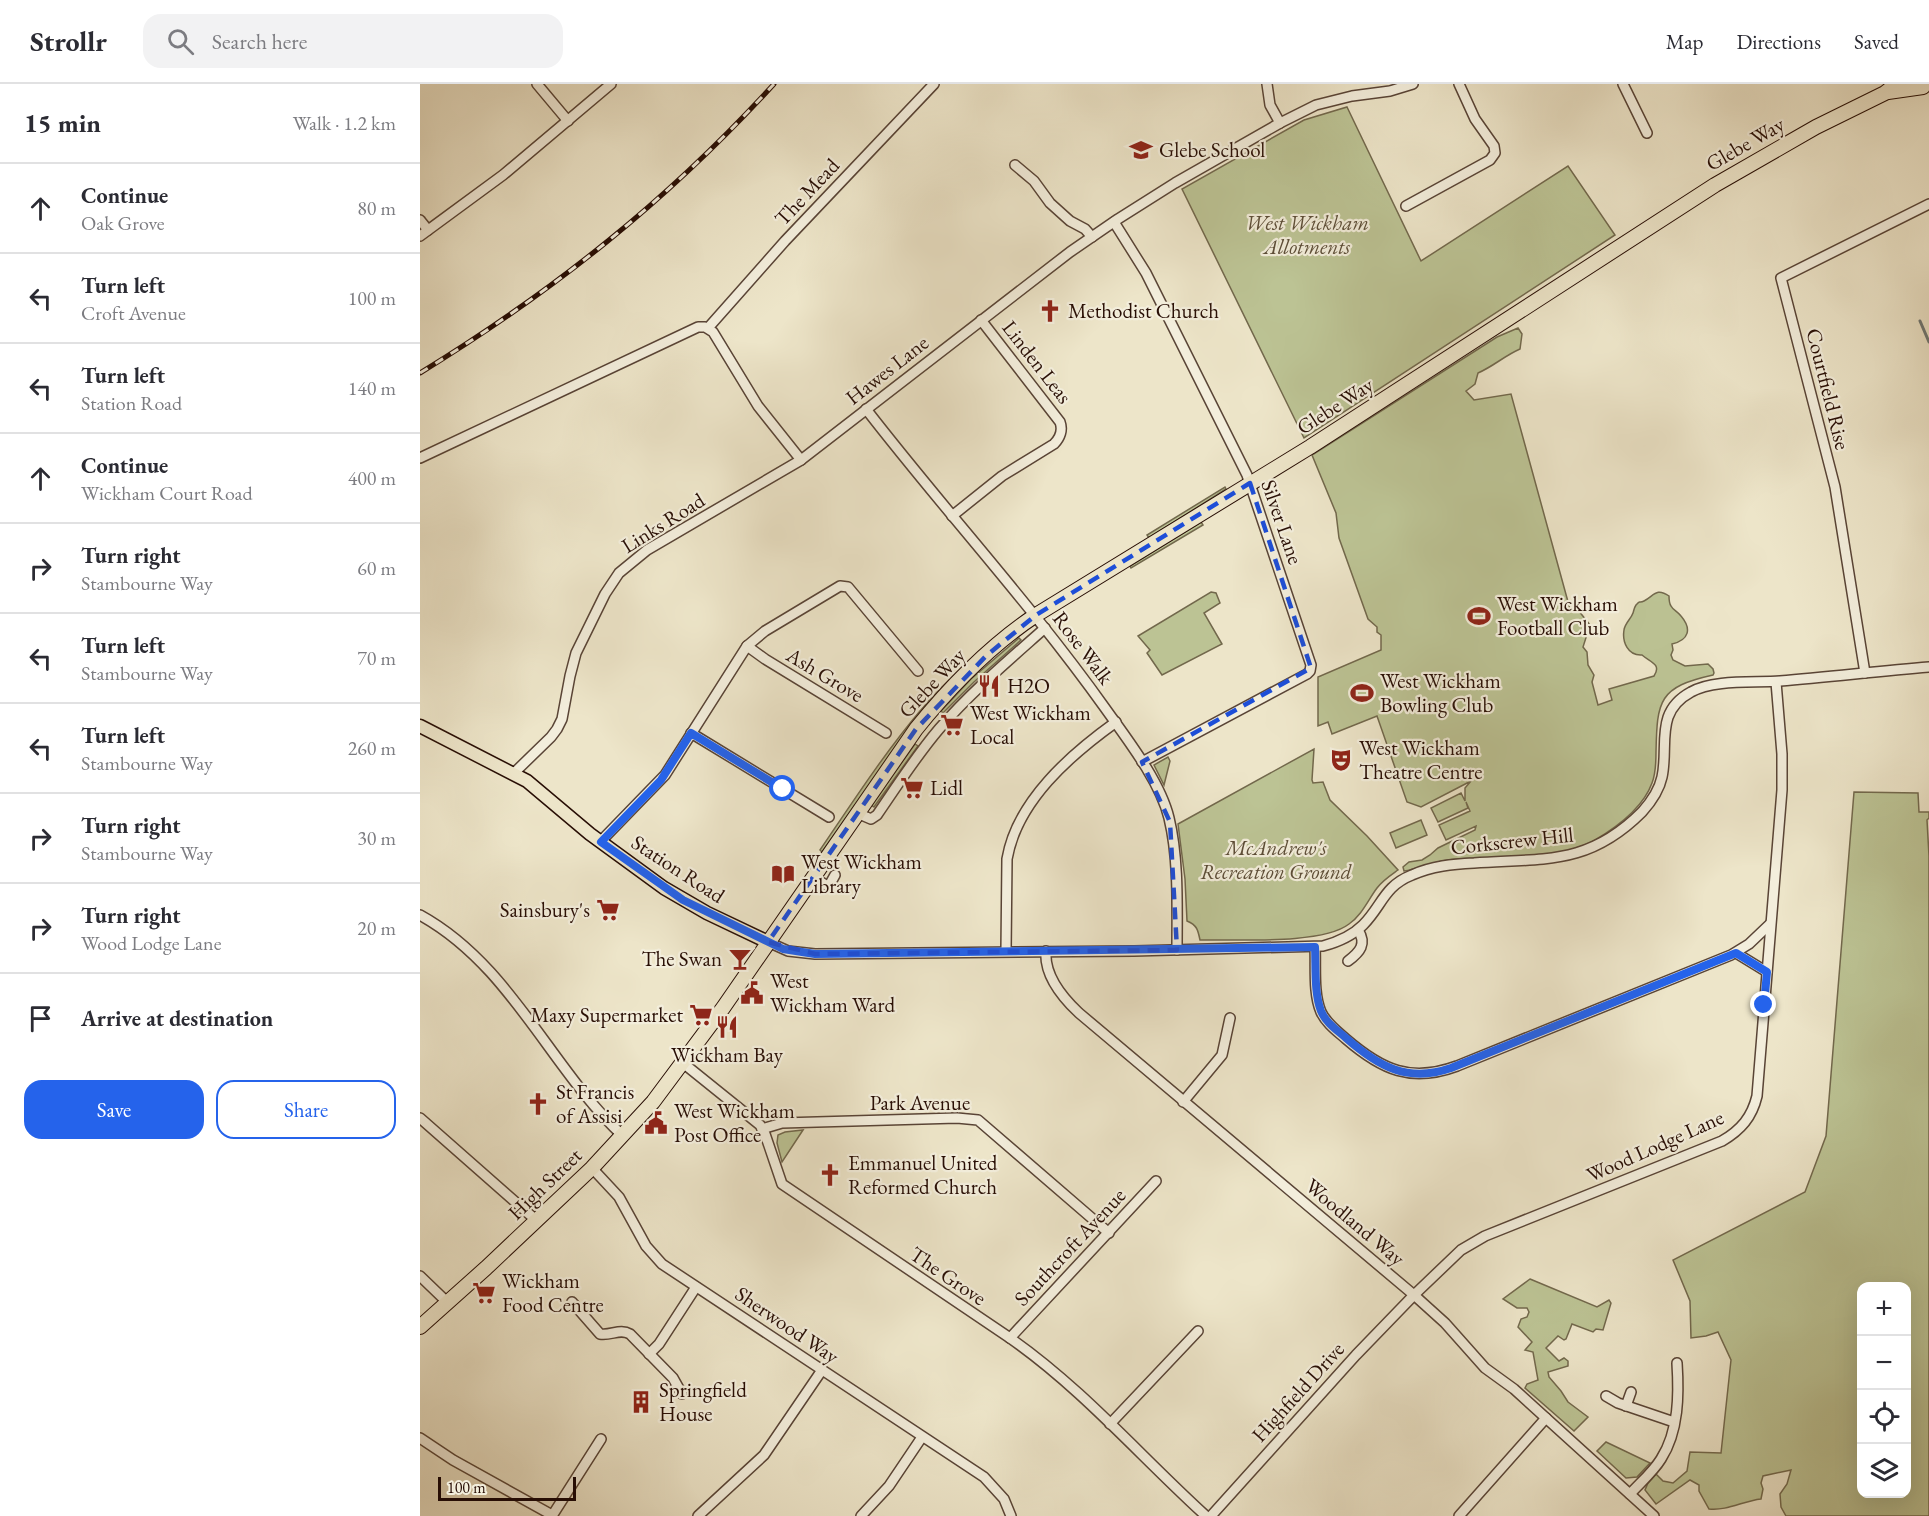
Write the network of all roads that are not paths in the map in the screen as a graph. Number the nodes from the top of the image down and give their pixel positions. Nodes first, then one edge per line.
1 (537, 84) edge
2 (611, 84) edge
3 (934, 84) edge
4 (1267, 84) edge
5 (1413, 84) edge
6 (1459, 84) edge
7 (1623, 84) edge
8 (1891, 88) edge
9 (1924, 88) edge
10 (568, 121) junction
11 (1280, 123) junction
12 (1647, 133) dead end
13 (1015, 165) dead end
14 (1929, 204) edge
15 (1406, 206) dead end
16 (420, 220) edge
17 (1114, 222) junction
18 (424, 233) edge
19 (1092, 237) junction
20 (981, 320) junction
21 (708, 327) junction
22 (866, 409) junction
23 (420, 458) edge
24 (801, 460) junction
25 (1250, 483) junction
26 (952, 516) junction
27 (1035, 615) junction
28 (1045, 628) junction
29 (747, 646) junction
30 (1929, 667) edge
31 (918, 671) dead end
32 (1864, 673) junction
33 (1776, 682) junction
34 (1116, 722) junction
35 (420, 726) edge
36 (916, 729) junction
37 (691, 733) junction
38 (886, 733) dead end
39 (930, 739) junction
40 (1142, 762) junction
41 (514, 773) junction
42 (857, 813) junction
43 (829, 817) dead end
44 (601, 842) junction
45 (835, 875) dead end
46 (813, 877) junction
47 (420, 915) edge
48 (1770, 924) junction
49 (1358, 930) junction
50 (768, 942) junction
51 (1315, 947) junction
52 (1177, 950) junction
53 (1006, 951) junction
54 (1046, 951) junction
55 (1736, 953) junction
56 (1348, 962) dead end
57 (1767, 972) junction
58 (1230, 1018) dead end
59 (683, 1064) junction
60 (1183, 1102) junction
61 (420, 1118) edge
62 (762, 1129) junction
63 (623, 1136) junction
64 (592, 1168) junction
65 (1156, 1180) dead end
66 (537, 1221) junction
67 (1109, 1233) junction
68 (420, 1276) edge
69 (696, 1287) junction
70 (1414, 1294) junction
71 (572, 1302) dead end
72 (448, 1304) junction
73 (420, 1327) edge
74 (1198, 1331) dead end
75 (1010, 1338) junction
76 (649, 1353) junction
77 (1677, 1363) dead end
78 (822, 1370) junction
79 (1631, 1392) dead end
80 (682, 1394) dead end
81 (1606, 1396) dead end
82 (1626, 1406) junction
83 (1546, 1418) junction
84 (1674, 1422) junction
85 (1110, 1424) junction
86 (922, 1437) junction
87 (420, 1438) edge
88 (601, 1439) dead end
89 (1630, 1494) junction
90 (552, 1516) edge
91 (698, 1516) edge
92 (861, 1516) edge
93 (1011, 1516) edge
94 (1209, 1516) edge
95 (1459, 1516) edge
96 (1654, 1516) edge

1 - 10 street
2 - 10 street
3 - 21 street, The Mead
4 - 11 street
5 - 11 street, Hawes Lane
6 - 15 street
7 - 12 street
8 - 9 highway, Glebe Way
8 - 25 highway, Glebe Way
10 - 18 street
11 - 17 street, Hawes Lane
13 - 19 street
14 - 32 street, Courtfield Rise
16 - 18 street
17 - 19 street, Hawes Lane
17 - 25 street, Silver Lane
19 - 20 street, Hawes Lane
20 - 22 street, Hawes Lane
20 - 26 street, Linden Leas
21 - 23 street
21 - 24 street
22 - 24 street, Hawes Lane
22 - 26 street, Rose Walk
24 - 41 street, Links Road
25 - 27 highway, Glebe Way
25 - 40 street, Silver Lane
26 - 27 street, Rose Walk
27 - 28 street, Rose Walk
27 - 36 highway, Glebe Way
28 - 34 street, Rose Walk
28 - 39 street, Glebe Way
29 - 31 street
29 - 37 street
29 - 38 street, Ash Grove
30 - 32 street, Corkscrew Hill
32 - 33 street, Corkscrew Hill
33 - 48 street, Wood Lodge Lane
33 - 49 street, Corkscrew Hill
34 - 40 street, Rose Walk
34 - 53 street
35 - 41 main road, Station Road
36 - 39 street
36 - 42 highway, Glebe Way
37 - 43 street
37 - 44 street
39 - 42 street, Glebe Way
40 - 52 street, Rose Walk
41 - 44 main road, Station Road
42 - 46 highway, Glebe Way
44 - 50 main road, Station Road
45 - 46 street
46 - 50 highway, Glebe Way
47 - 63 street
48 - 55 street
48 - 57 street, Wood Lodge Lane
49 - 51 street, Corkscrew Hill
49 - 56 street
50 - 53 street, Corkscrew Hill
50 - 59 highway, High Street
51 - 52 street, Corkscrew Hill
51 - 55 street
52 - 54 street, Corkscrew Hill
53 - 54 street, Corkscrew Hill
54 - 60 street, Woodland Way
55 - 57 street
57 - 70 street, Wood Lodge Lane
58 - 60 street
59 - 62 street, The Grove
59 - 63 highway, High Street
60 - 70 street, Woodland Way
61 - 66 street
62 - 67 street, Park Avenue
62 - 75 street, The Grove
63 - 64 highway, High Street
64 - 66 highway, High Street
64 - 69 street, Sherwood Way
65 - 67 street, Southcroft Avenue
66 - 72 highway, High Street
67 - 75 street, Southcroft Avenue
68 - 72 street
69 - 76 street
69 - 78 street, Sherwood Way
70 - 83 street, Woodland Way
70 - 94 street, Highfield Drive
71 - 76 street
72 - 73 highway, High Street
74 - 85 street
75 - 85 street, The Grove
76 - 80 street
77 - 84 street
78 - 86 street, Sherwood Way
78 - 91 street
79 - 82 street
81 - 82 street
82 - 84 street
83 - 89 street, Woodland Way
83 - 95 street
84 - 89 street
85 - 94 street, The Grove
86 - 92 street
86 - 93 street, Sherwood Way
87 - 90 street
88 - 90 street
89 - 96 street, Woodland Way

